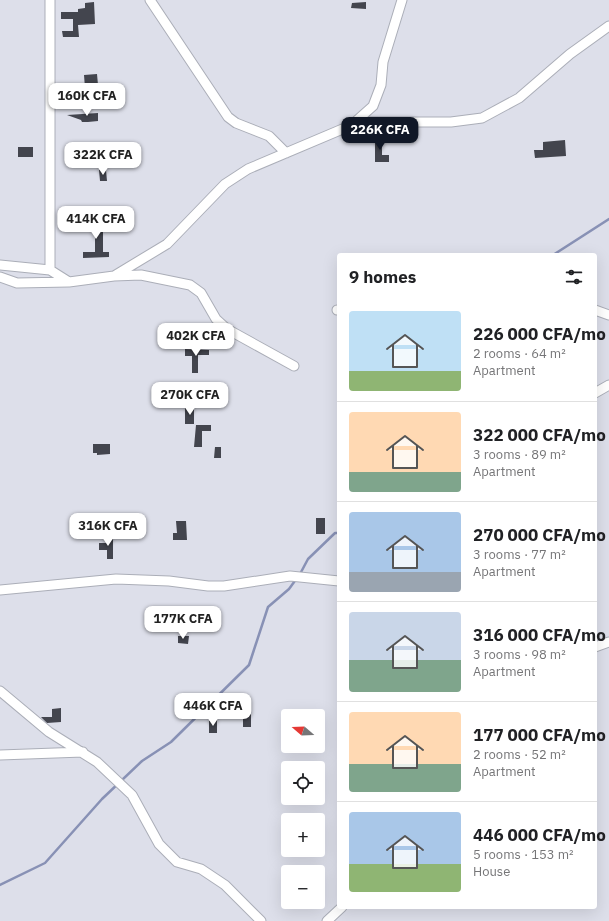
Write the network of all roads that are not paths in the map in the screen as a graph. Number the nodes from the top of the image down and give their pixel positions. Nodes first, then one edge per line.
1 (50, 0) edge
2 (150, 0) edge
3 (402, 0) edge
4 (609, 26) edge
5 (355, 122) junction
6 (286, 153) junction
7 (0, 265) edge
8 (50, 270) junction
9 (0, 276) edge
10 (114, 276) junction
11 (69, 282) junction
12 (597, 311) edge
13 (609, 315) edge
14 (294, 366) dead end
15 (609, 385) edge
16 (597, 392) edge
17 (337, 581) edge
18 (0, 590) edge
19 (609, 642) edge
20 (597, 646) edge
21 (0, 691) edge
22 (83, 752) junction
23 (0, 755) edge
24 (340, 909) edge
25 (261, 921) edge
26 (327, 921) edge

1 - 8 street
2 - 6 street
3 - 5 street
4 - 5 street
5 - 6 street
6 - 10 street
7 - 8 street
8 - 11 street
9 - 11 street
10 - 11 street
10 - 14 street
12 - 13 street
15 - 16 street
17 - 18 street
19 - 20 street
21 - 22 street
22 - 23 street
22 - 25 street
24 - 26 street

